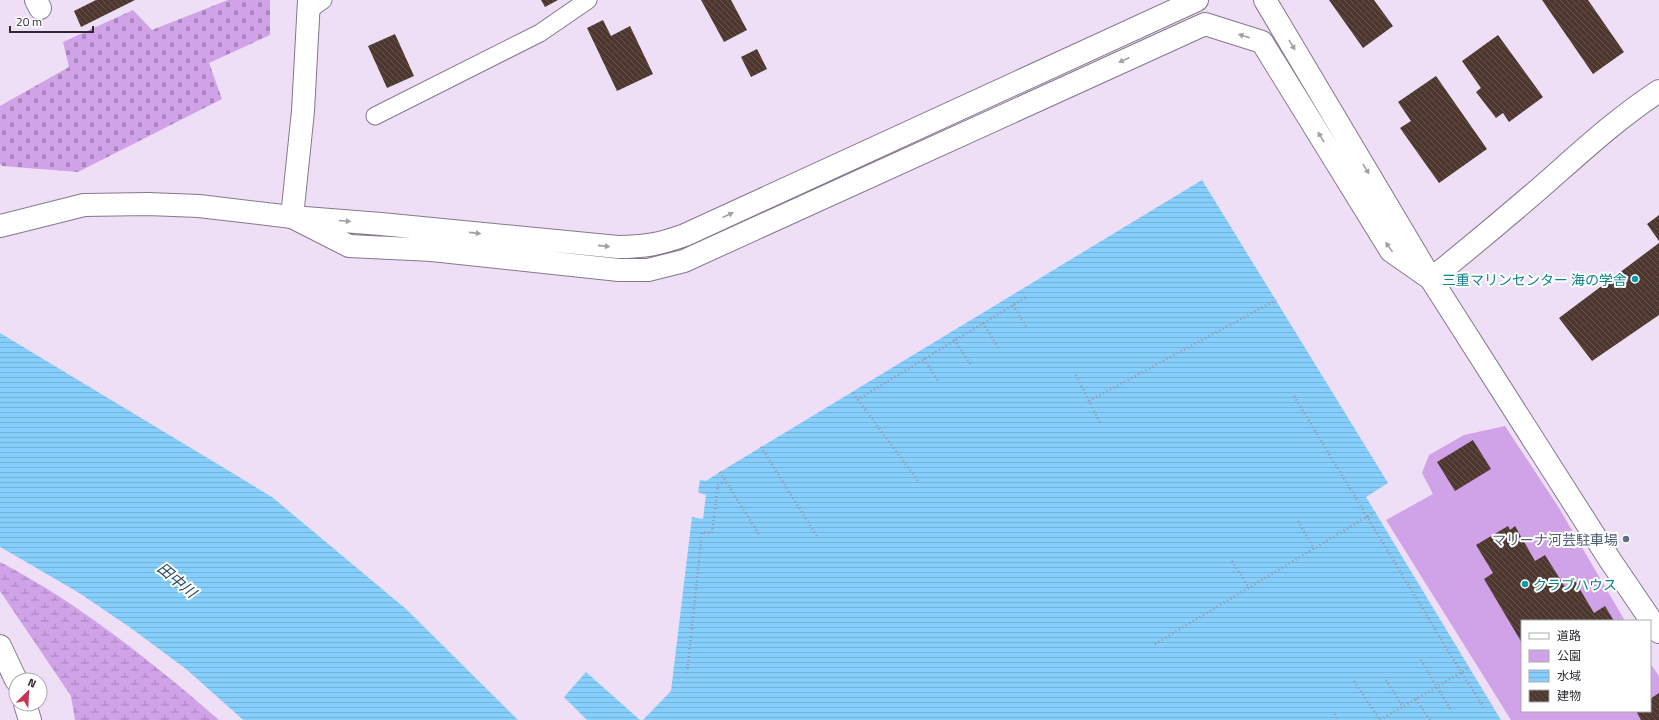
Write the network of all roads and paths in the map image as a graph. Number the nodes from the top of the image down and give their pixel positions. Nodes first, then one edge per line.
1 (588, 0) edge
2 (1197, 0) edge
3 (1265, 0) edge
4 (314, 3) edge
5 (1659, 90) edge
6 (375, 116) dead end
7 (292, 217) junction
8 (0, 226) edge
9 (1431, 279) junction
10 (1028, 296) dead end
11 (1276, 300) dead end
12 (1013, 305) junction
13 (983, 323) junction
14 (1027, 328) dead end
15 (954, 340) junction
16 (999, 350) dead end
17 (924, 358) junction
18 (971, 365) dead end
19 (1076, 375) dead end
20 (938, 381) dead end
21 (852, 393) dead end
22 (1294, 396) dead end
23 (857, 400) junction
24 (1090, 401) junction
25 (1101, 425) dead end
26 (762, 448) dead end
27 (720, 472) dead end
28 (725, 481) junction
29 (918, 481) dead end
30 (1375, 512) dead end
31 (1367, 517) junction
32 (1298, 522) dead end
33 (760, 536) dead end
34 (818, 538) dead end
35 (1314, 549) junction
36 (1232, 561) dead end
37 (1249, 588) junction
38 (1651, 620) edge
39 (1651, 620) edge
40 (1659, 632) edge
41 (1155, 644) dead end
42 (0, 646) edge
43 (1421, 660) dead end
44 (1468, 668) dead end
45 (12, 672) edge
46 (1461, 672) junction
47 (687, 673) dead end
48 (1386, 680) dead end
49 (1354, 681) dead end
50 (1436, 687) junction
51 (1416, 699) junction
52 (1403, 707) junction
53 (1484, 708) dead end
54 (1452, 712) dead end
55 (1335, 714) dead end
56 (1338, 720) edge
57 (1380, 720) edge
58 (1430, 720) edge

1 - 6 lane
7 -> 2 street
3 -> 9 street
4 - 7 street
5 - 9 street
7 - 8 street
9 -> 7 street
9 - 39 street
10 - 12 path
11 - 24 path
12 - 13 path
12 - 14 path
13 - 15 path
13 - 16 path
15 - 17 path
15 - 18 path
17 - 20 path
17 - 23 path
19 - 24 path
21 - 23 path
22 - 31 path
23 - 29 path
24 - 25 path
26 - 34 path
27 - 28 path
28 - 33 path
28 - 47 path
30 - 31 path
31 - 35 path
31 - 46 path
32 - 35 path
35 - 37 path
36 - 37 path
37 - 41 path
38 - 40 street
42 - 45 street
43 - 50 path
44 - 46 path
46 - 50 path
46 - 53 path
48 - 52 path
49 - 57 path
50 - 51 path
50 - 54 path
51 - 52 path
51 - 58 path
52 - 57 path
55 - 56 path

